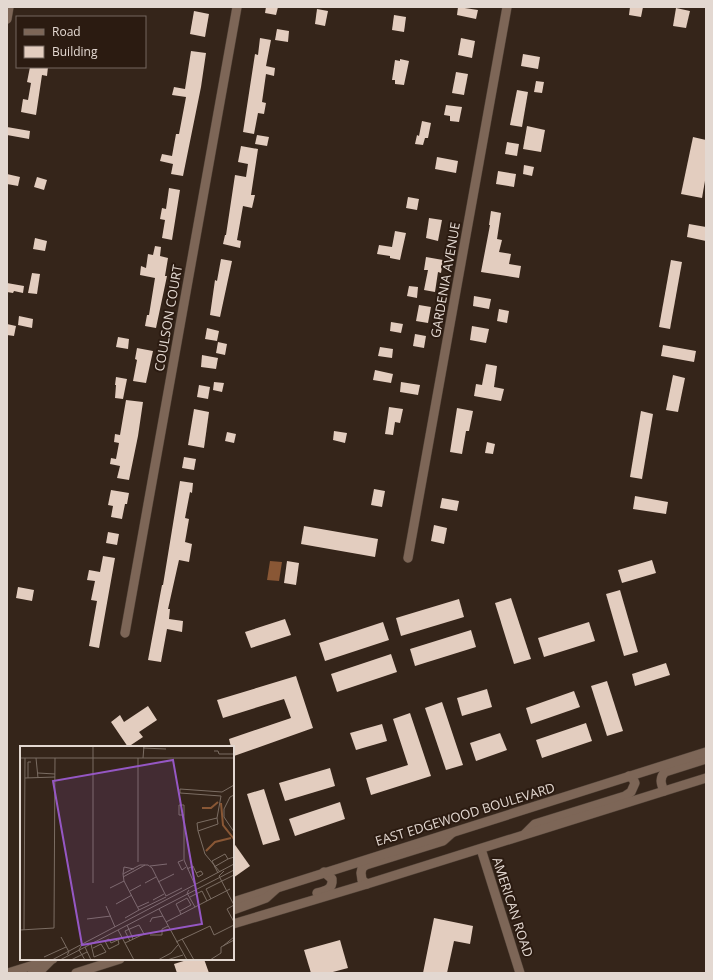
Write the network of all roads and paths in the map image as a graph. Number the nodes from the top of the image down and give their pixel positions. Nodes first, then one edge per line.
1 (9, 7) edge
2 (237, 7) edge
3 (507, 7) edge
4 (7, 19) edge
5 (408, 558) dead end
6 (125, 633) dead end
7 (706, 752) edge
8 (706, 759) edge
9 (629, 776) junction
10 (706, 778) edge
11 (664, 791) junction
12 (455, 831) junction
13 (524, 835) junction
14 (481, 848) junction
15 (324, 872) junction
16 (367, 884) junction
17 (277, 888) junction
18 (234, 902) edge
19 (234, 910) edge
20 (274, 912) junction
21 (234, 924) edge
22 (49, 960) edge
23 (51, 960) edge
24 (117, 960) edge
25 (8, 973) edge
26 (32, 973) edge
27 (76, 973) edge
28 (520, 973) edge

1 - 4 street
2 - 6 street, COULSON COURT
3 - 5 street, GARDENIA AVENUE
7 - 9 street, EAST EDGEWOOD BOULEVARD
8 - 11 street
9 - 12 street, EAST EDGEWOOD BOULEVARD
9 - 13 street
10 - 11 street
11 - 13 street
12 - 15 street, EAST EDGEWOOD BOULEVARD
12 - 16 street
13 - 14 street
14 - 16 street
14 - 28 street, AMERICAN ROAD
15 - 17 street, EAST EDGEWOOD BOULEVARD
15 - 20 street
16 - 20 street
17 - 18 street, EAST EDGEWOOD BOULEVARD
17 - 19 street
20 - 21 street
22 - 25 street
23 - 26 street
24 - 27 street

